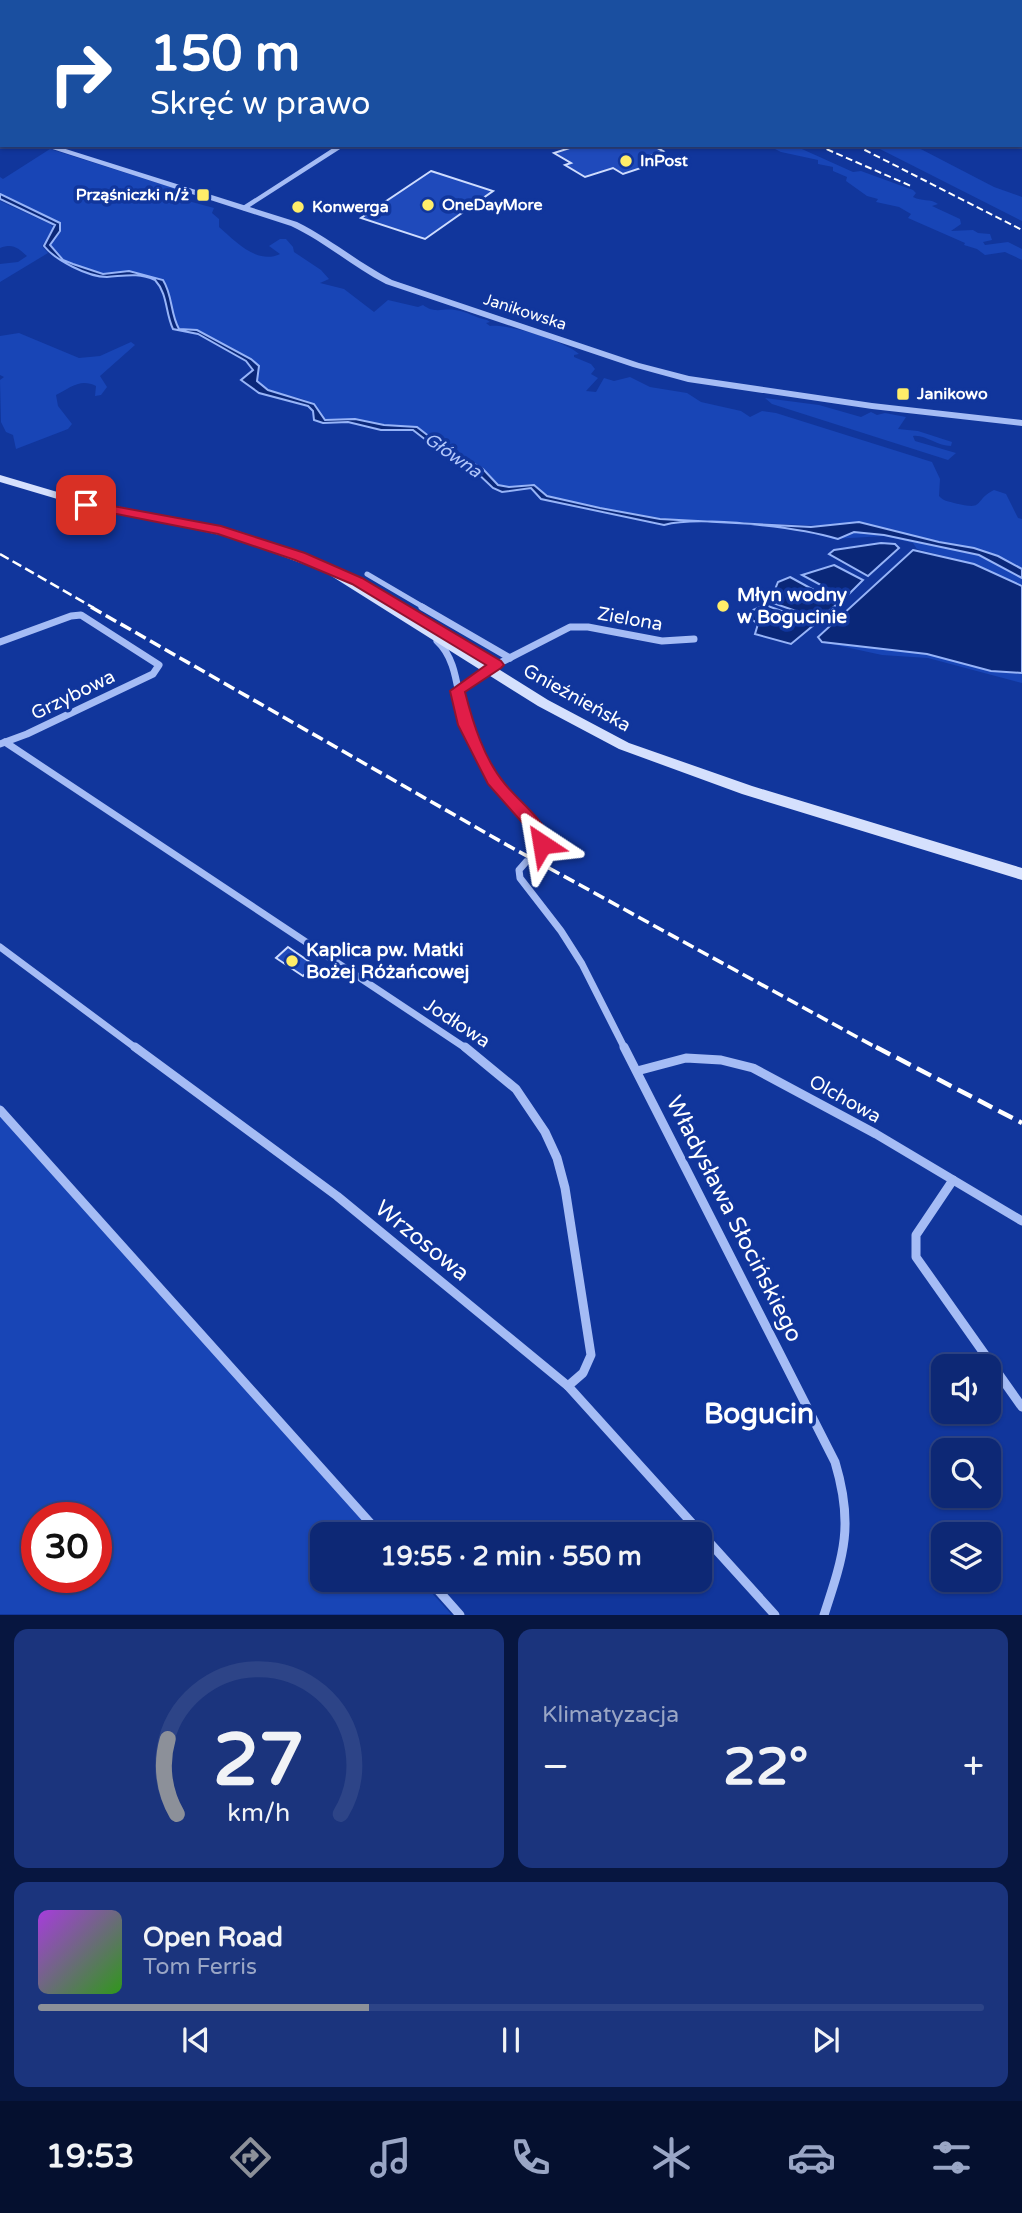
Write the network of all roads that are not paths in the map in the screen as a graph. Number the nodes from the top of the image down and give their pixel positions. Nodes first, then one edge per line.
1 (50, 147) edge
2 (339, 147) edge
3 (244, 208) junction
4 (1022, 423) edge
5 (0, 478) edge
6 (328, 568) junction
7 (367, 574) dead end
8 (424, 629) junction
9 (694, 639) dead end
10 (0, 642) edge
11 (510, 658) junction
12 (492, 667) junction
13 (457, 691) junction
14 (3, 743) edge
15 (537, 850) dead end
16 (526, 862) dead end
17 (1022, 874) edge
18 (0, 947) edge
19 (637, 1071) junction
20 (0, 1110) edge
21 (953, 1180) junction
22 (1022, 1221) edge
23 (568, 1386) junction
24 (1022, 1407) edge
25 (369, 1522) edge
26 (440, 1592) edge
27 (460, 1615) edge
28 (775, 1615) edge
29 (824, 1615) edge

1 - 3 street, Janikowska
2 - 3 street
3 - 4 street, Janikowska
5 - 6 main road, Gnieźnieńska
6 - 8 main road, Gnieźnieńska
6 - 12 main road, Gnieźnieńska
7 - 11 street
8 - 12 main road, Gnieźnieńska
8 - 13 street
9 - 11 street, Zielona
10 - 14 street, Grzybowa
11 - 12 street, Zielona
12 - 13 street, Zielona
12 - 17 main road, Gnieźnieńska
13 - 15 street
14 - 23 street, Jodłowa
16 - 19 street, Władysława Słocińskiego
18 - 23 street, Wrzosowa
19 - 21 street, Olchowa
19 - 29 street, Władysława Słocińskiego
20 - 25 street
21 - 22 street, Olchowa
21 - 24 street
23 - 28 street, Wrzosowa
26 - 27 street

